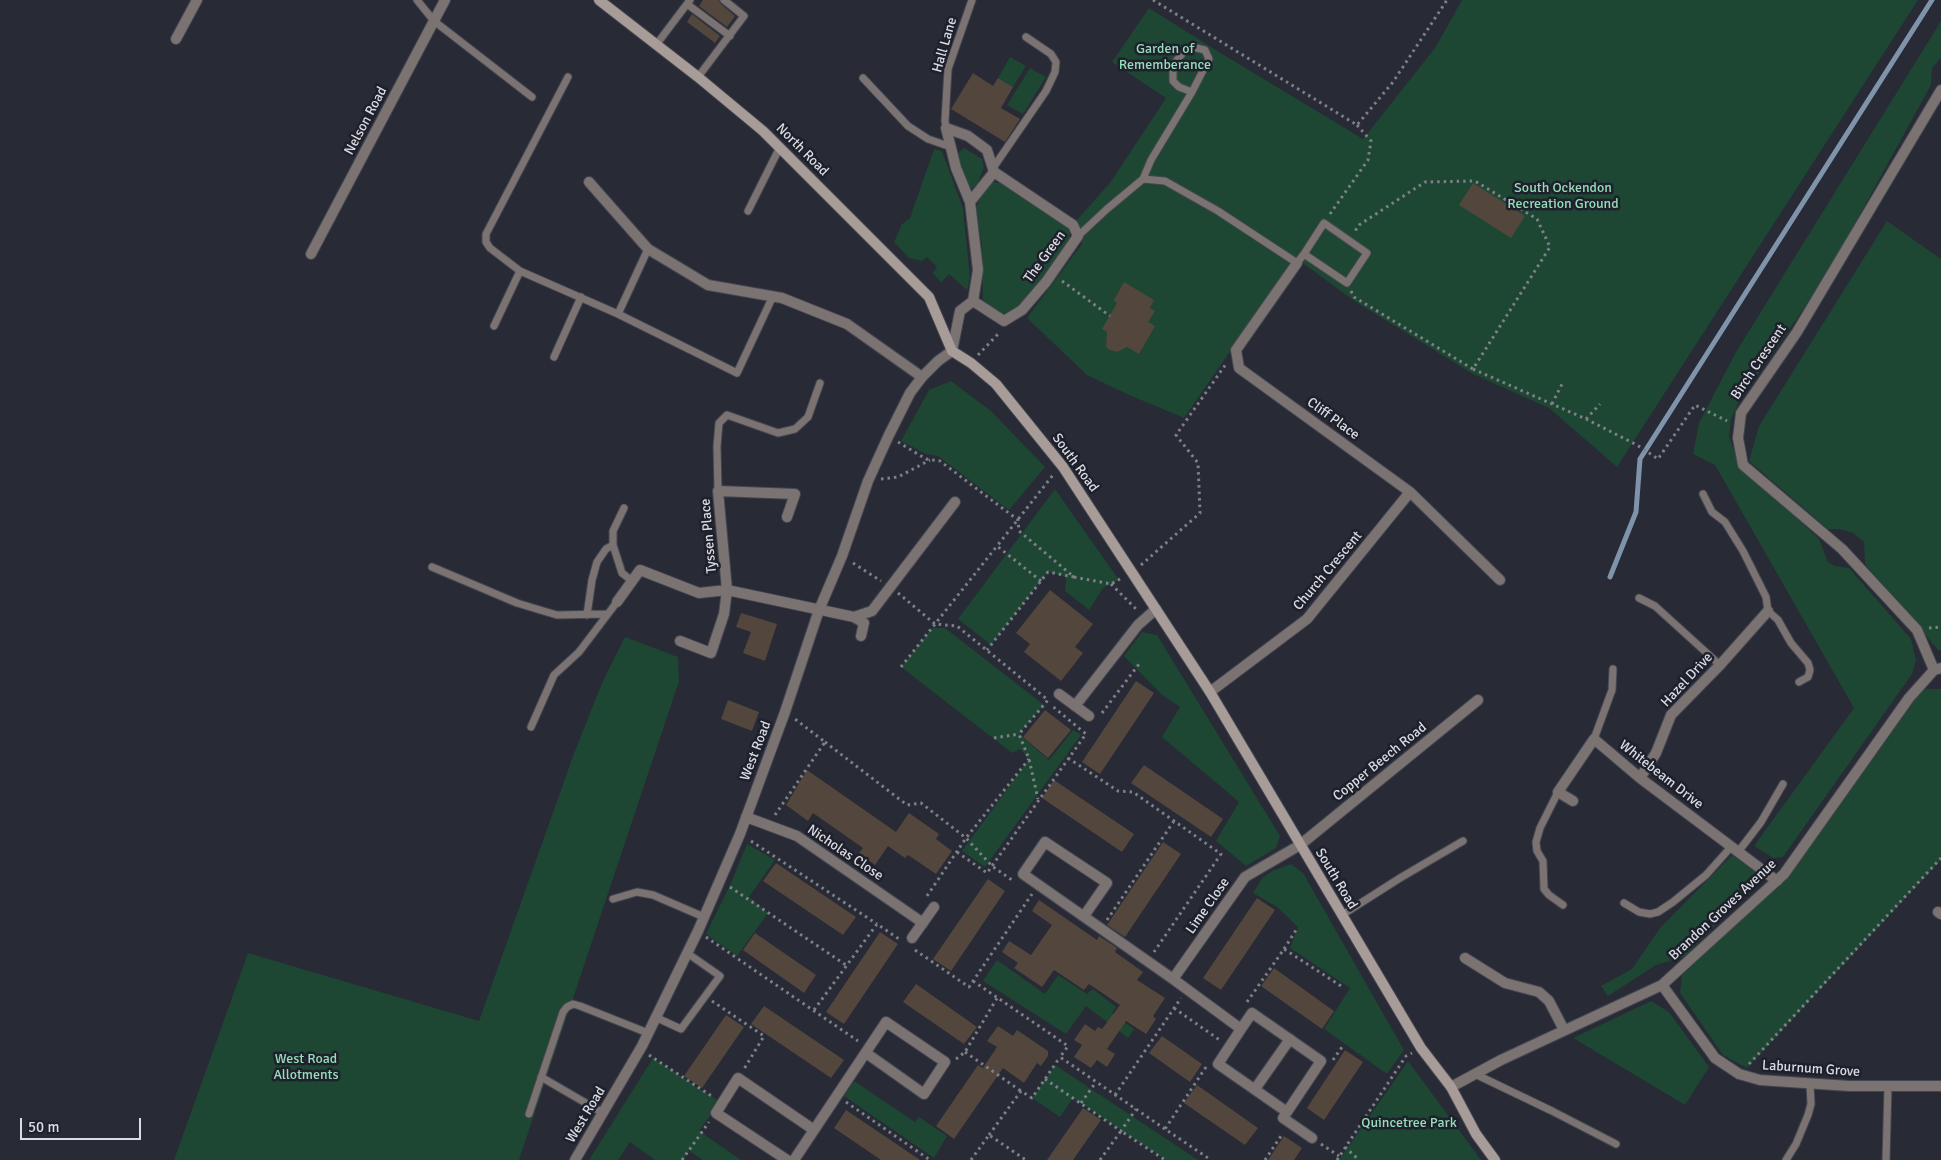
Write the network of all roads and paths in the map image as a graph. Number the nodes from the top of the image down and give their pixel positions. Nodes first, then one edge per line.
1 (197, 0) edge
2 (416, 0) edge
3 (445, 0) edge
4 (599, 0) edge
5 (724, 0) edge
6 (972, 0) edge
7 (1153, 0) edge
8 (1447, 0) edge
9 (688, 2) edge
10 (434, 21) junction
11 (730, 36) junction
12 (1026, 37) dead end
13 (176, 39) dead end
14 (656, 45) junction
15 (568, 77) dead end
16 (698, 77) junction
17 (863, 78) dead end
18 (1941, 90) edge
19 (1192, 92) junction
20 (532, 97) dead end
21 (1357, 125) junction
22 (946, 128) junction
23 (780, 147) junction
24 (951, 147) junction
25 (994, 170) junction
26 (1143, 180) junction
27 (589, 182) dead end
28 (970, 202) junction
29 (748, 211) dead end
30 (1324, 223) junction
31 (1078, 236) junction
32 (1349, 240) junction
33 (648, 249) junction
34 (311, 254) dead end
35 (1304, 254) junction
36 (1297, 263) junction
37 (520, 270) junction
38 (1051, 274) junction
39 (1347, 283) junction
40 (773, 296) junction
41 (581, 297) junction
42 (973, 301) junction
43 (618, 314) junction
44 (1110, 316) dead end
45 (494, 326) dead end
46 (1002, 330) dead end
47 (1236, 350) junction
48 (952, 351) junction
49 (554, 358) dead end
50 (970, 362) junction
51 (1474, 369) junction
52 (922, 378) junction
53 (1563, 382) dead end
54 (820, 383) dead end
55 (1552, 404) junction
56 (1600, 404) dead end
57 (1586, 419) junction
58 (1740, 428) junction
59 (888, 437) junction
60 (931, 460) junction
61 (1053, 475) dead end
62 (868, 481) junction
63 (718, 491) junction
64 (1410, 492) junction
65 (1703, 494) dead end
66 (955, 502) dead end
67 (624, 508) dead end
68 (787, 517) dead end
69 (1018, 520) junction
70 (612, 545) junction
71 (997, 546) junction
72 (842, 556) junction
73 (432, 567) dead end
74 (1132, 572) junction
75 (1074, 577) junction
76 (632, 580) junction
77 (1500, 580) dead end
78 (1041, 581) junction
79 (1111, 584) junction
80 (890, 587) junction
81 (727, 590) junction
82 (1638, 598) dead end
83 (617, 602) joint
84 (1156, 609) junction
85 (819, 610) junction
86 (1768, 611) junction
87 (608, 614) junction
88 (587, 615) junction
89 (854, 617) junction
90 (1145, 619) junction
91 (936, 624) junction
92 (861, 636) dead end
93 (680, 641) dead end
94 (986, 650) junction
95 (1139, 664) dead end
96 (1720, 665) junction
97 (901, 667) dead end
98 (1613, 669) dead end
99 (1938, 669) edge
100 (1800, 682) dead end
101 (1210, 692) junction
102 (1059, 694) dead end
103 (1048, 700) junction
104 (1478, 700) dead end
105 (1075, 706) junction
106 (785, 712) junction
107 (1093, 720) junction
108 (531, 727) dead end
109 (1019, 734) junction
110 (1086, 734) junction
111 (994, 738) dead end
112 (1594, 739) junction
113 (825, 742) junction
114 (1068, 758) junction
115 (1029, 759) junction
116 (1640, 778) junction
117 (1782, 784) dead end
118 (1558, 792) junction
119 (1038, 799) junction
120 (1573, 801) dead end
121 (746, 817) junction
122 (772, 820) dead end
123 (1174, 821) junction
124 (740, 834) junction
125 (966, 838) junction
126 (1463, 841) dead end
127 (1300, 845) junction
128 (1735, 849) junction
129 (957, 852) junction
130 (1941, 858) edge
131 (992, 866) junction
132 (719, 880) junction
133 (1777, 881) junction
134 (1016, 883) dead end
135 (1024, 889) dead end
136 (927, 896) dead end
137 (613, 899) dead end
138 (1624, 903) dead end
139 (1563, 905) dead end
140 (934, 906) dead end
141 (1342, 915) junction
142 (1084, 916) junction
143 (704, 917) junction
144 (923, 923) junction
145 (877, 924) junction
146 (1113, 927) dead end
147 (1298, 927) dead end
148 (698, 932) junction
149 (900, 940) dead end
150 (910, 941) joint
151 (1284, 948) junction
152 (687, 953) junction
153 (1152, 954) dead end
154 (1465, 958) dead end
155 (846, 965) junction
156 (1173, 979) junction
157 (973, 981) junction
158 (1662, 985) junction
159 (1342, 986) dead end
160 (1182, 996) dead end
161 (706, 997) junction
162 (997, 998) junction
163 (1246, 1003) dead end
164 (1174, 1008) junction
165 (814, 1010) junction
166 (655, 1017) junction
167 (1241, 1029) junction
168 (1564, 1030) junction
169 (648, 1033) junction
170 (1227, 1036) dead end
171 (1290, 1039) junction
172 (1421, 1048) junction
173 (640, 1049) junction
174 (867, 1051) junction
175 (964, 1052) junction
176 (1060, 1057) junction
177 (1207, 1066) dead end
178 (941, 1069) junction
179 (1475, 1074) junction
180 (1739, 1074) junction
181 (541, 1077) junction
182 (738, 1078) junction
183 (1045, 1079) junction
184 (1096, 1082) junction
185 (1810, 1084) junction
186 (1888, 1086) junction
187 (1941, 1086) edge
188 (1451, 1087) junction
189 (1254, 1089) junction
190 (1021, 1091) junction
191 (1115, 1095) junction
192 (720, 1102) dead end
193 (846, 1102) dead end
194 (1080, 1103) junction
195 (1136, 1109) junction
196 (716, 1112) junction
197 (1287, 1112) junction
198 (603, 1113) junction
199 (529, 1114) dead end
200 (1290, 1122) junction
201 (1165, 1129) junction
202 (814, 1130) junction
203 (1121, 1131) junction
204 (989, 1135) junction
205 (1312, 1138) joint
206 (1616, 1144) dead end
207 (1345, 1147) junction
208 (1338, 1158) edge
209 (575, 1160) edge
210 (682, 1160) edge
211 (787, 1160) edge
212 (794, 1160) edge
213 (930, 1160) edge
214 (971, 1160) edge
215 (1026, 1160) edge
216 (1100, 1160) edge
217 (1165, 1160) edge
218 (1211, 1160) edge
219 (1265, 1160) edge
220 (1360, 1160) edge
221 (1495, 1160) edge
222 (1786, 1160) edge
223 (1886, 1160) edge

1 - 13 street
2 - 10 lane
3 - 10 street, Nelson Road
4 - 14 main road, North Road
5 - 11 lane
6 - 22 lane, Hall Lane
7 - 21 path
8 - 21 path
9 - 11 lane
9 - 14 lane
10 - 20 lane
10 - 34 street, Nelson Road
11 - 16 lane
12 - 25 lane
14 - 16 main road, North Road
15 - 37 lane
16 - 23 main road, North Road
17 - 24 lane
18 - 58 street, Birch Crescent
19 - 19 lane
19 - 26 lane
21 - 30 path
22 - 24 street
22 - 25 street, The Green
23 - 29 lane
23 - 48 main road, North Road
24 - 28 street
25 - 28 street
25 - 31 street, The Green
26 - 31 lane
26 - 36 lane
27 - 33 street
28 - 42 street
30 - 32 lane
30 - 35 lane
31 - 38 street, The Green
32 - 39 lane
32 - 51 path
33 - 40 street
33 - 43 lane
35 - 36 lane
35 - 39 lane
36 - 47 street
37 - 41 lane
37 - 45 lane
38 - 42 street, The Green
38 - 44 path
39 - 51 path
40 - 43 lane
40 - 52 street
41 - 43 lane
41 - 49 lane
42 - 48 street
46 - 50 path
47 - 64 street, Cliff Place
47 - 74 path
48 - 50 main road, South Road
48 - 52 street, West Road
50 - 74 main road, South Road
51 - 55 path
52 - 59 street, West Road
53 - 55 path
54 - 63 lane
55 - 57 path
56 - 57 path
57 - 58 path
58 - 99 street, Birch Crescent
59 - 60 path
59 - 62 street, West Road
60 - 62 path
60 - 69 path
61 - 69 path
62 - 72 street, West Road
63 - 68 street, Tyssen Place
63 - 81 street, Tyssen Place
64 - 77 street, Cliff Place
64 - 101 street, Church Crescent
65 - 86 lane
66 - 80 street
67 - 70 lane
69 - 71 path
69 - 75 path
70 - 76 lane
70 - 88 lane
71 - 78 path
71 - 91 path
72 - 80 path
72 - 85 street, West Road
73 - 88 lane
74 - 79 path
74 - 84 main road, South Road
75 - 78 path
75 - 79 path
76 - 81 street, Tyssen Place
76 - 83 street
78 - 94 path
79 - 90 path
80 - 89 street
80 - 91 path
81 - 85 street, Tyssen Place
81 - 93 street, Tyssen Place
82 - 96 lane
83 - 87 lane
84 - 90 street
84 - 101 main road, South Road
85 - 89 street, Tyssen Place
85 - 106 street, West Road
86 - 96 street, Hazel Drive
86 - 100 lane
87 - 88 lane
87 - 108 lane
89 - 92 street
90 - 105 street
91 - 94 path
91 - 97 path
94 - 103 path
95 - 107 path
96 - 116 street, Hazel Drive
98 - 112 lane
99 - 133 street, Brandon Groves Avenue
101 - 127 main road, South Road
102 - 105 street
103 - 109 path
103 - 110 path
104 - 127 street, Copper Beech Road
105 - 107 street
106 - 113 path
106 - 121 street, West Road
107 - 110 path
109 - 111 path
109 - 115 path
110 - 114 path
112 - 116 street, Whitebeam Drive
112 - 118 street
113 - 122 path
113 - 125 path
114 - 119 path
114 - 123 path
115 - 119 path
115 - 125 path
116 - 128 street, Whitebeam Drive
117 - 128 lane
118 - 120 street
118 - 139 lane
119 - 131 path
121 - 124 street, West Road
121 - 144 street, Nicholas Close
123 - 146 path
123 - 153 path
124 - 132 street, West Road
124 - 145 path
125 - 129 path
125 - 131 path
126 - 141 lane
127 - 141 main road, South Road
127 - 156 street, Lime Close
128 - 133 street, Whitebeam Drive
128 - 138 lane
129 - 131 path
129 - 136 path
130 - 180 path
131 - 134 path
132 - 143 street, West Road
132 - 155 path
133 - 158 street, Brandon Groves Avenue
135 - 157 path
137 - 143 lane
140 - 144 street
141 - 172 main road, South Road
142 - 142 street
142 - 156 street
143 - 148 street, West Road
144 - 150 street
145 - 149 path
145 - 155 path
147 - 151 path
148 - 152 street, West Road
148 - 165 path
150 - 157 path
151 - 159 path
151 - 163 path
152 - 161 lane
152 - 166 street, West Road
154 - 168 street
155 - 165 path
156 - 167 street
157 - 162 path
158 - 168 street, Brandon Groves Avenue
158 - 180 street, Laburnum Grove
160 - 164 path
161 - 166 lane
161 - 182 path
162 - 175 path
162 - 176 path
164 - 170 path
164 - 191 path
165 - 174 path
166 - 169 street, West Road
167 - 171 street
167 - 189 street
168 - 179 street, Brandon Groves Avenue
169 - 173 street, West Road
169 - 181 lane
171 - 189 street
171 - 197 street
172 - 188 main road, South Road
172 - 207 path
173 - 192 path
173 - 198 street, West Road
174 - 178 street
174 - 178 street
174 - 202 street
175 - 178 path
175 - 190 path
176 - 183 path
176 - 184 path
177 - 201 path
179 - 188 street, Brandon Groves Avenue
179 - 206 lane
180 - 185 street, Laburnum Grove
181 - 198 lane
181 - 199 lane
182 - 196 street
182 - 202 street
183 - 190 path
183 - 194 path
184 - 191 path
184 - 194 path
185 - 186 street, Laburnum Grove
185 - 222 lane
186 - 187 street, Laburnum Grove
186 - 223 lane
188 - 221 main road, South Road
189 - 197 street
190 - 204 path
191 - 195 path
193 - 213 path
194 - 203 path
195 - 201 path
195 - 203 path
196 - 210 path
196 - 211 street
197 - 200 street
198 - 209 street, West Road
200 - 205 street
200 - 219 path
201 - 218 path
202 - 212 street
203 - 216 path
203 - 217 path
204 - 214 path
204 - 215 path
205 - 208 path
207 - 208 path
207 - 220 path

